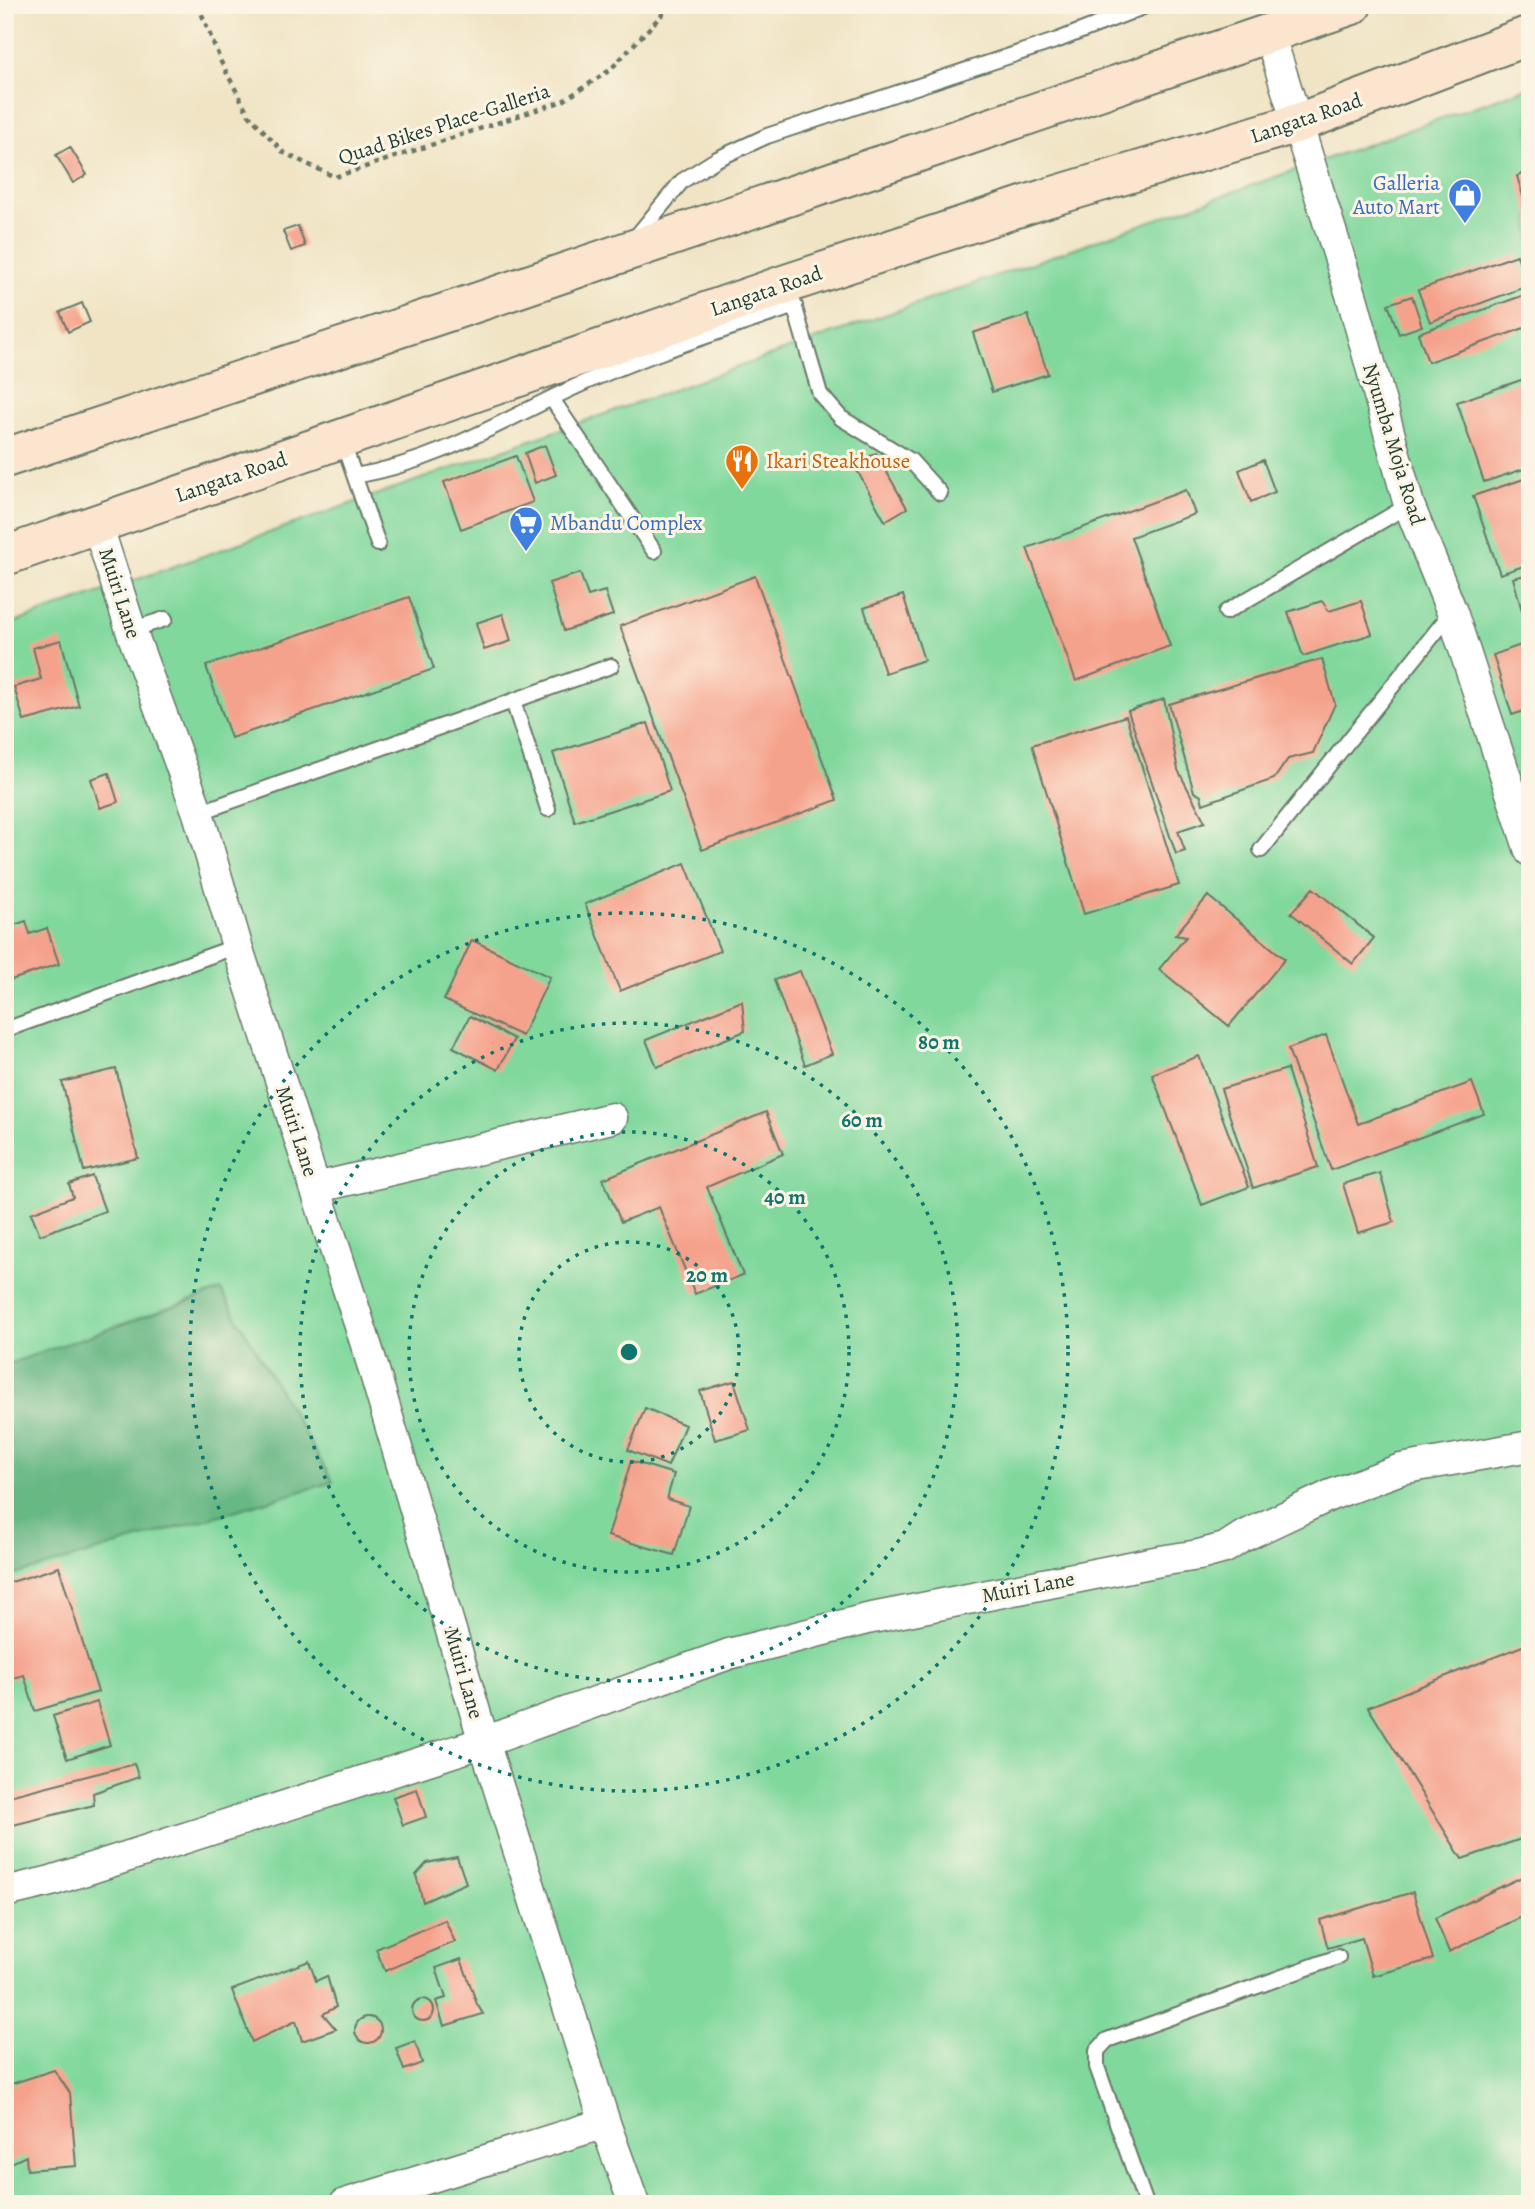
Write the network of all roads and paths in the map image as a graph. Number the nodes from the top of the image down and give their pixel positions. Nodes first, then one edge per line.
1 (198, 5) edge
2 (671, 5) edge
3 (1148, 5) edge
4 (1352, 5) edge
5 (1269, 33) junction
6 (1530, 35) edge
7 (1298, 123) junction
8 (623, 253) junction
9 (791, 295) junction
10 (552, 399) junction
11 (342, 439) junction
12 (5, 457) edge
13 (355, 476) junction
14 (940, 493) dead end
15 (1409, 505) junction
16 (97, 524) junction
17 (378, 544) dead end
18 (654, 551) dead end
19 (5, 556) edge
20 (1226, 612) dead end
21 (1452, 612) junction
22 (165, 619) dead end
23 (131, 630) junction
24 (611, 666) dead end
25 (513, 701) junction
26 (548, 809) dead end
27 (198, 813) junction
28 (1261, 850) dead end
29 (1530, 851) edge
30 (237, 946) junction
31 (5, 1030) edge
32 (612, 1118) dead end
33 (315, 1188) junction
34 (1530, 1446) edge
35 (484, 1742) junction
36 (5, 1892) edge
37 (1338, 1957) dead end
38 (605, 2123) junction
39 (345, 2204) edge
40 (634, 2204) edge
41 (1146, 2204) edge

1 - 2 path, Quad Bikes Place-Galleria
3 - 8 lane
4 - 5 main road
5 - 7 street, Nyumba Moja Road
5 - 8 main road
6 - 7 main road, Langata Road
7 - 9 main road, Langata Road
7 - 15 street, Nyumba Moja Road
8 - 12 main road
9 - 10 lane
9 - 11 main road, Langata Road
9 - 14 lane
10 - 13 lane
10 - 18 lane
11 - 13 lane
11 - 16 main road, Langata Road
13 - 17 lane
15 - 20 lane
15 - 21 street, Nyumba Moja Road
16 - 19 main road, Langata Road
16 - 23 street, Muiri Lane
21 - 28 lane
21 - 29 street, Nyumba Moja Road
22 - 23 lane
23 - 27 street, Muiri Lane
24 - 25 lane
25 - 26 lane
25 - 27 lane
27 - 30 street, Muiri Lane
30 - 31 lane
30 - 33 street, Muiri Lane
32 - 33 street
33 - 35 street, Muiri Lane
34 - 35 street, Muiri Lane
35 - 36 street, Muiri Lane
35 - 38 street, Muiri Lane
37 - 41 lane
38 - 39 street
38 - 40 street, Muiri Lane

